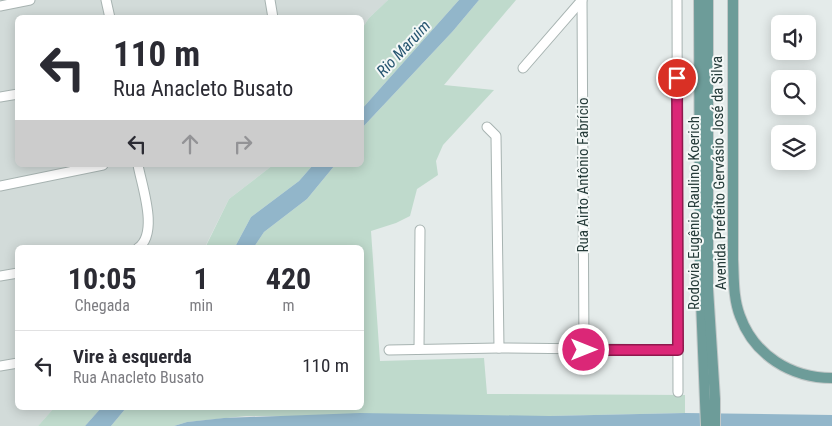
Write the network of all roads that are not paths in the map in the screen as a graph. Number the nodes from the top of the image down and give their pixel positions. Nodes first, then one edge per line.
1 (30, 0) edge
2 (106, 0) edge
3 (270, 0) edge
4 (582, 0) edge
5 (677, 0) edge
6 (694, 0) edge
7 (699, 0) edge
8 (708, 0) edge
9 (733, 0) edge
10 (0, 6) edge
11 (109, 15) edge
12 (272, 15) edge
13 (699, 16) junction
14 (524, 68) dead end
15 (15, 94) edge
16 (0, 97) edge
17 (487, 127) dead end
18 (93, 167) edge
19 (138, 167) edge
20 (0, 186) edge
21 (420, 230) dead end
22 (141, 244) edge
23 (15, 273) edge
24 (0, 276) edge
25 (499, 348) junction
26 (419, 349) junction
27 (389, 350) dead end
28 (584, 350) junction
29 (678, 350) junction
30 (15, 363) edge
31 (0, 366) edge
32 (832, 378) edge
33 (678, 392) dead end
34 (711, 400) junction
35 (706, 426) edge
36 (716, 426) edge

1 - 10 street
2 - 11 street
3 - 12 street
4 - 14 street
4 - 28 street, Rua Airto Antônio Fabrício
5 - 29 street
6 - 13 street
7 - 13 main road, Rodovia Eugênio Raulino Koerich
8 - 34 main road, Rodovia Eugênio Raulino Koerich
9 - 32 main road, Avenida Prefeito Gervásio José da Silva
13 - 34 main road, Rodovia Eugênio Raulino Koerich
15 - 16 street
17 - 25 street
18 - 20 street
19 - 22 street
21 - 26 street
23 - 24 street
25 - 26 street
25 - 28 street
26 - 27 street
28 - 29 street
29 - 33 street
30 - 31 street
34 - 35 main road, Rodovia Eugênio Raulino Koerich
34 - 36 main road, Rodovia Eugênio Raulino Koerich

